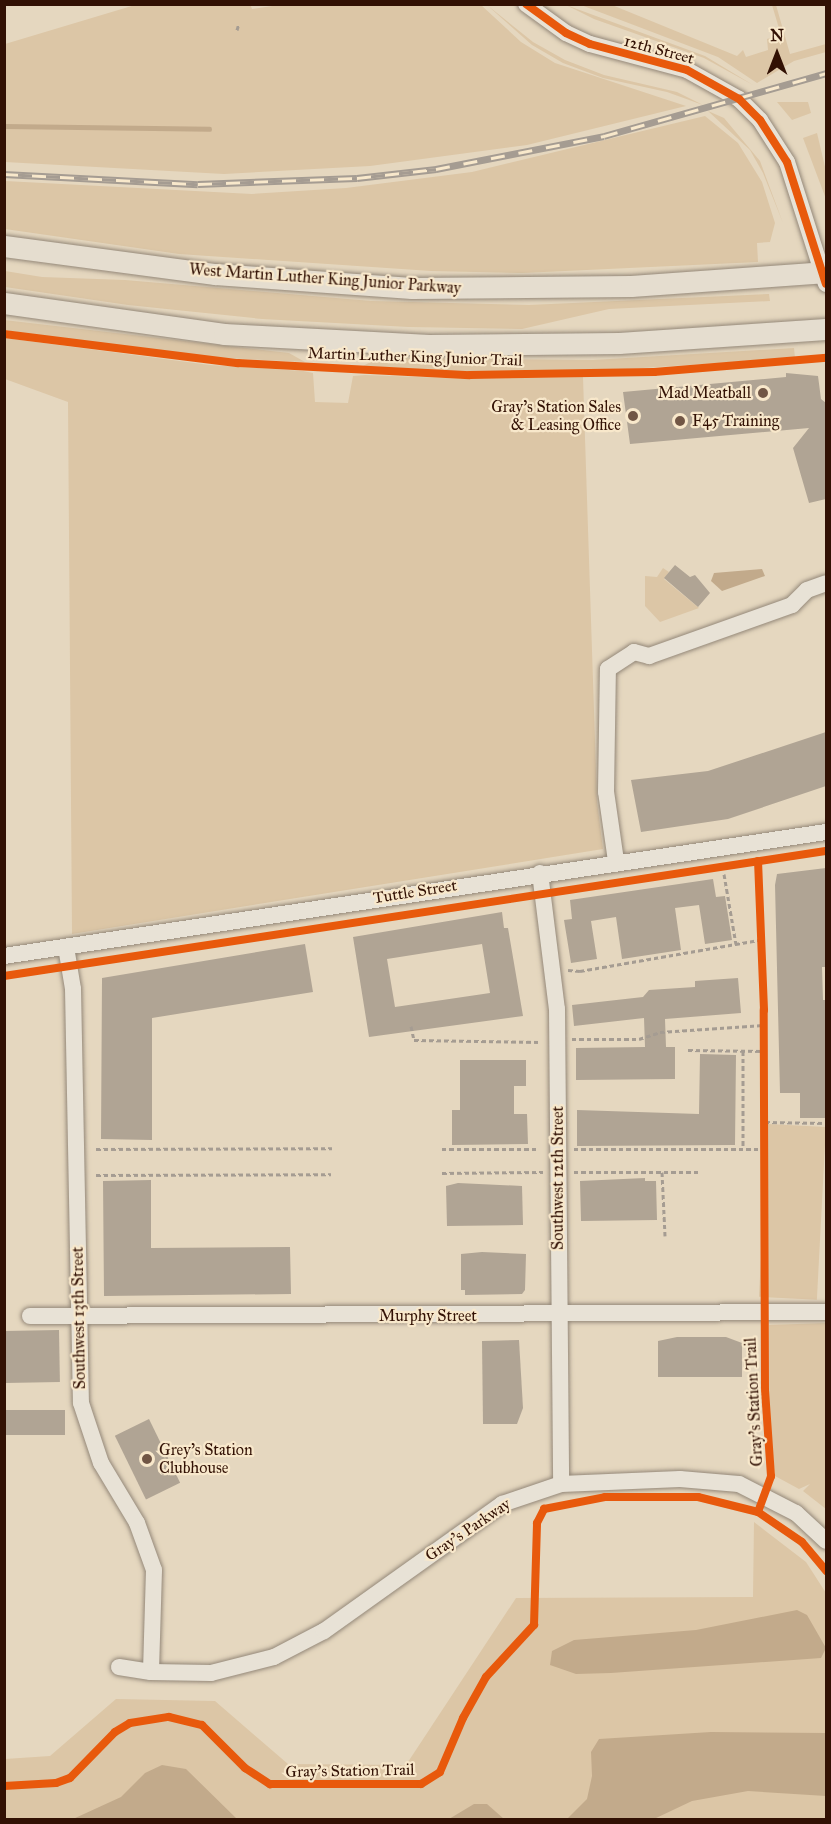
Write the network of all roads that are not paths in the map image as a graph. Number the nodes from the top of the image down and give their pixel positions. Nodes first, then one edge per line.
1 (526, 4) edge
2 (4, 246) edge
3 (826, 276) edge
4 (4, 303) edge
5 (826, 329) edge
6 (826, 583) edge
7 (826, 832) edge
8 (616, 861) junction
9 (540, 873) junction
10 (66, 947) junction
11 (4, 956) edge
12 (826, 1312) edge
13 (30, 1316) dead end
14 (78, 1316) junction
15 (559, 1316) junction
16 (561, 1484) junction
17 (826, 1541) edge
18 (119, 1667) dead end
19 (151, 1672) junction

1 - 3 street, 12th Street
2 - 3 main road, West Martin Luther King Junior Parkway
4 - 5 main road
6 - 8 street
7 - 8 street, Tuttle Street
8 - 9 street, Tuttle Street
9 - 10 street, Tuttle Street
9 - 15 street, Southwest 12th Street
10 - 11 street, Tuttle Street
10 - 14 street, Southwest 13th Street
12 - 15 street, Murphy Street
13 - 14 street, Murphy Street
14 - 15 street, Murphy Street
14 - 19 street, Southwest 13th Street
15 - 16 street, Southwest 12th Street
16 - 17 street, Gray's Parkway
16 - 19 street, Gray's Parkway
18 - 19 street, Gray's Parkway

